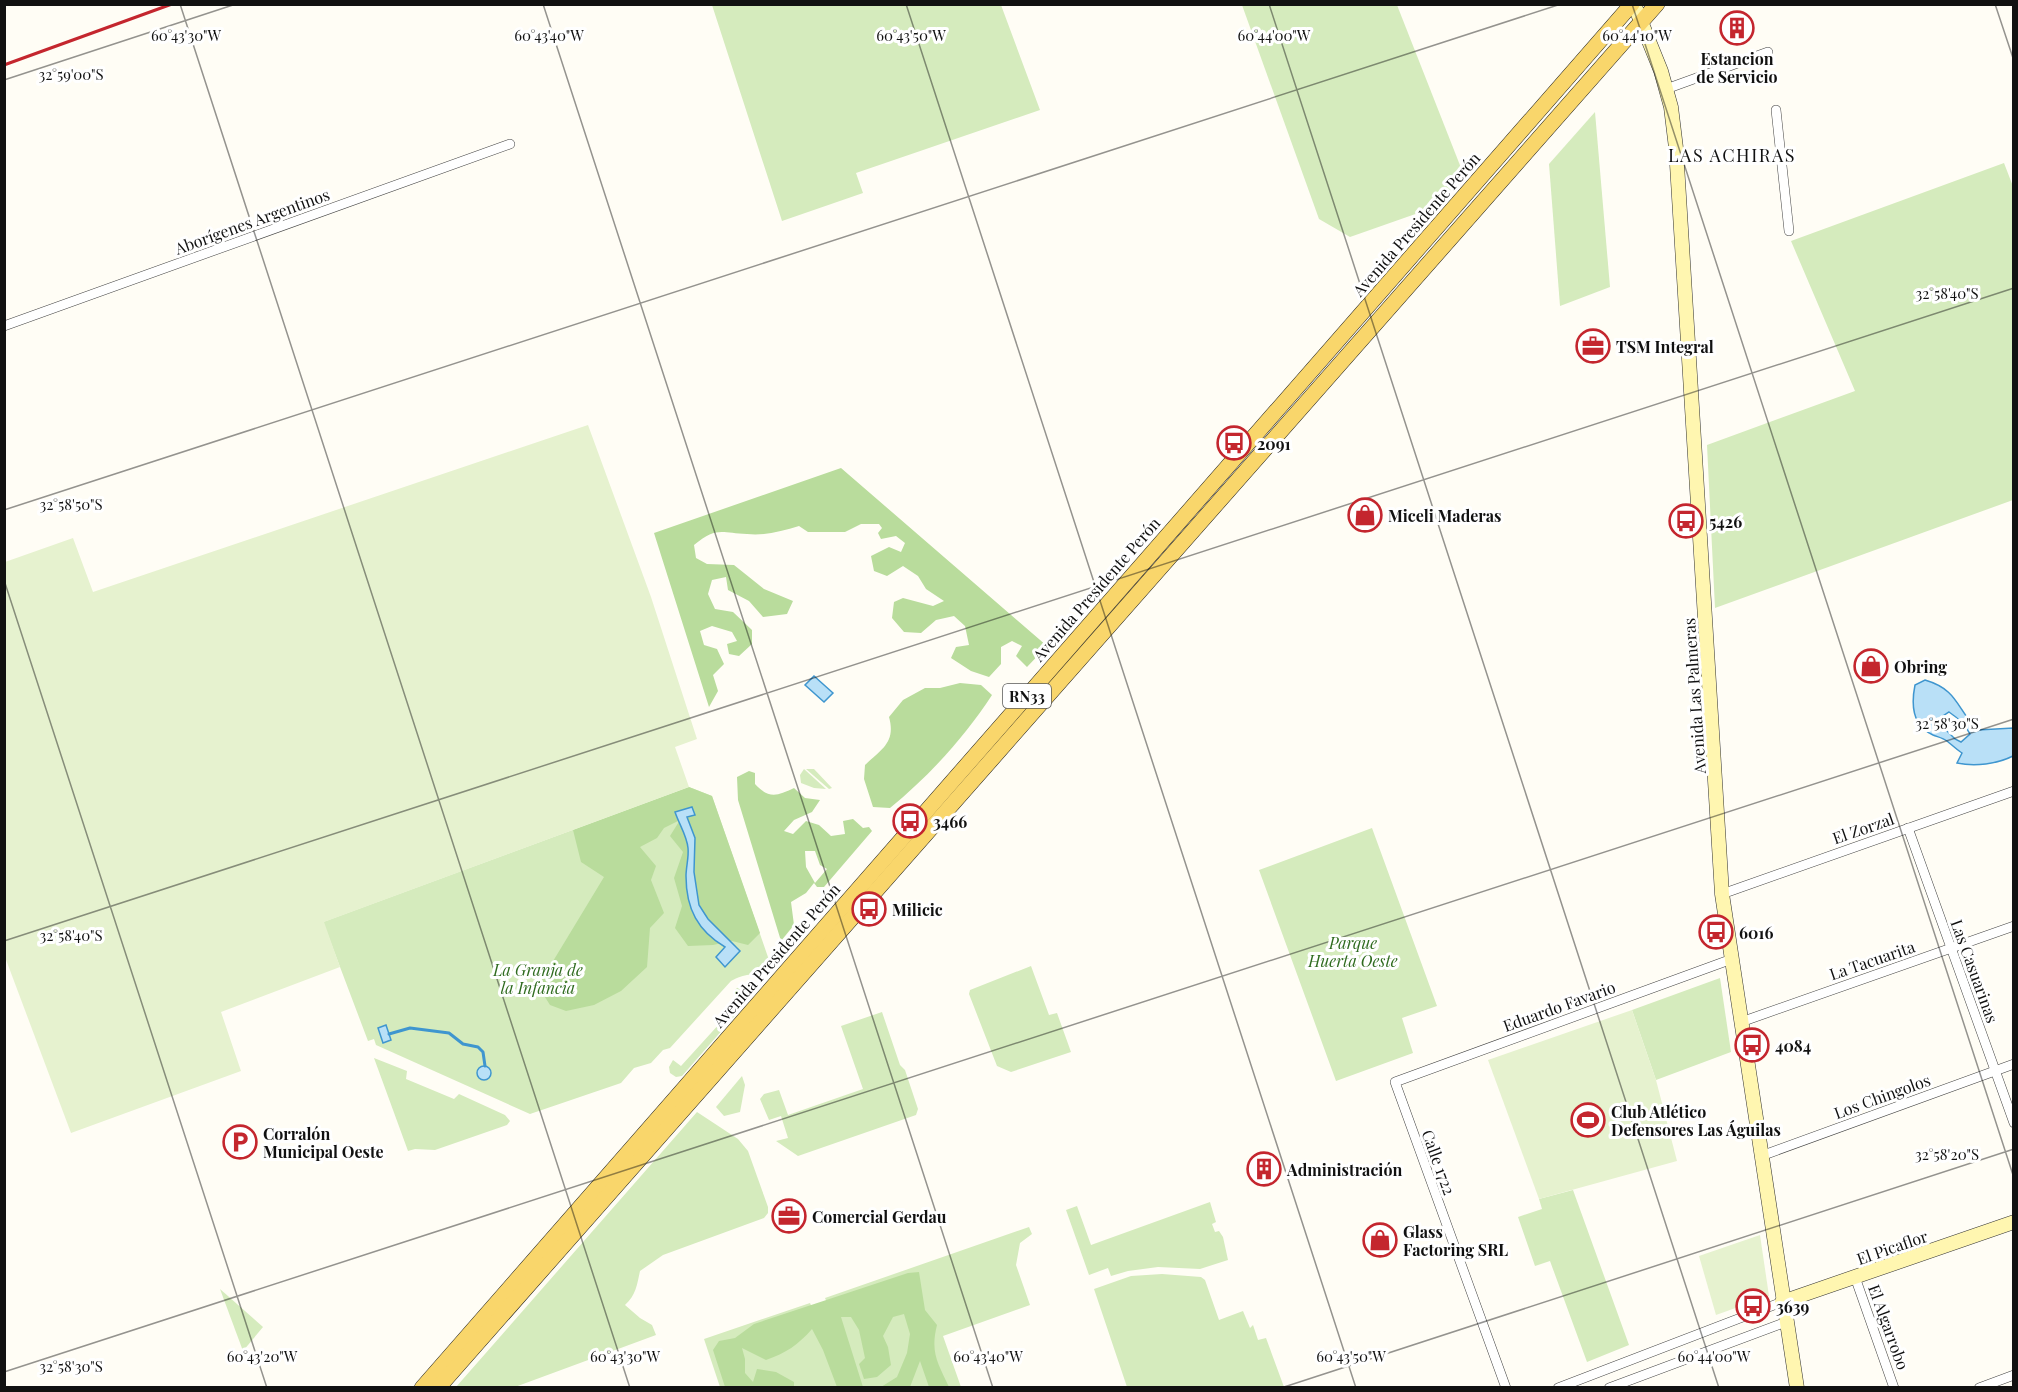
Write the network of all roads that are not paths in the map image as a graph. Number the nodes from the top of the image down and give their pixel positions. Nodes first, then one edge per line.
1 (1633, 4) edge
2 (1657, 4) edge
3 (1642, 22) junction
4 (1768, 52) dead end
5 (1666, 89) junction
6 (1776, 110) dead end
7 (510, 144) dead end
8 (1789, 231) dead end
9 (4, 326) edge
10 (2013, 791) edge
11 (1908, 828) junction
12 (1722, 894) junction
13 (2013, 926) edge
14 (1951, 948) junction
15 (1732, 959) junction
16 (1741, 1022) junction
17 (2013, 1064) edge
18 (1995, 1071) junction
19 (1395, 1082) joint
20 (2013, 1123) edge
21 (1761, 1156) junction
22 (2013, 1222) edge
23 (1855, 1277) junction
24 (1782, 1302) junction
25 (1785, 1322) junction
26 (2013, 1375) edge
27 (422, 1388) edge
28 (438, 1388) edge
29 (1506, 1388) edge
30 (1558, 1388) edge
31 (1609, 1388) edge
32 (1797, 1388) edge
33 (1894, 1388) edge
34 (1979, 1388) edge

1 - 3 main road, Avenida Las Palmeras
1 - 27 main road, Avenida Presidente Perón / RN33
2 - 3 main road, RN33
3 - 5 main road, Avenida Las Palmeras
3 - 28 main road, Avenida Presidente Perón / RN33
4 - 5 street
5 - 12 main road, Avenida Las Palmeras
6 - 8 street
7 - 9 street, Aborígenes Argentinos
10 - 11 street, El Zorzal
11 - 12 street, El Zorzal
11 - 14 street, Las Casuarinas
12 - 15 main road, Avenida Las Palmeras
13 - 14 street, La Tacuarita
14 - 16 street, La Tacuarita
14 - 18 street, Las Casuarinas
15 - 16 main road, Avenida Las Palmeras
15 - 19 street, Eduardo Favario
16 - 21 main road, Avenida Las Palmeras
17 - 18 street, Los Chingolos
18 - 20 street, Las Casuarinas
18 - 21 street, Los Chingolos
19 - 29 street, Calle 1722
21 - 24 main road, Avenida Las Palmeras
22 - 23 main road, El Picaflor
23 - 24 main road, El Picaflor
23 - 33 street, El Algarrobo
24 - 25 main road, Avenida Las Palmeras
24 - 30 street
25 - 31 street
25 - 32 main road, Avenida Las Palmeras
26 - 34 street

